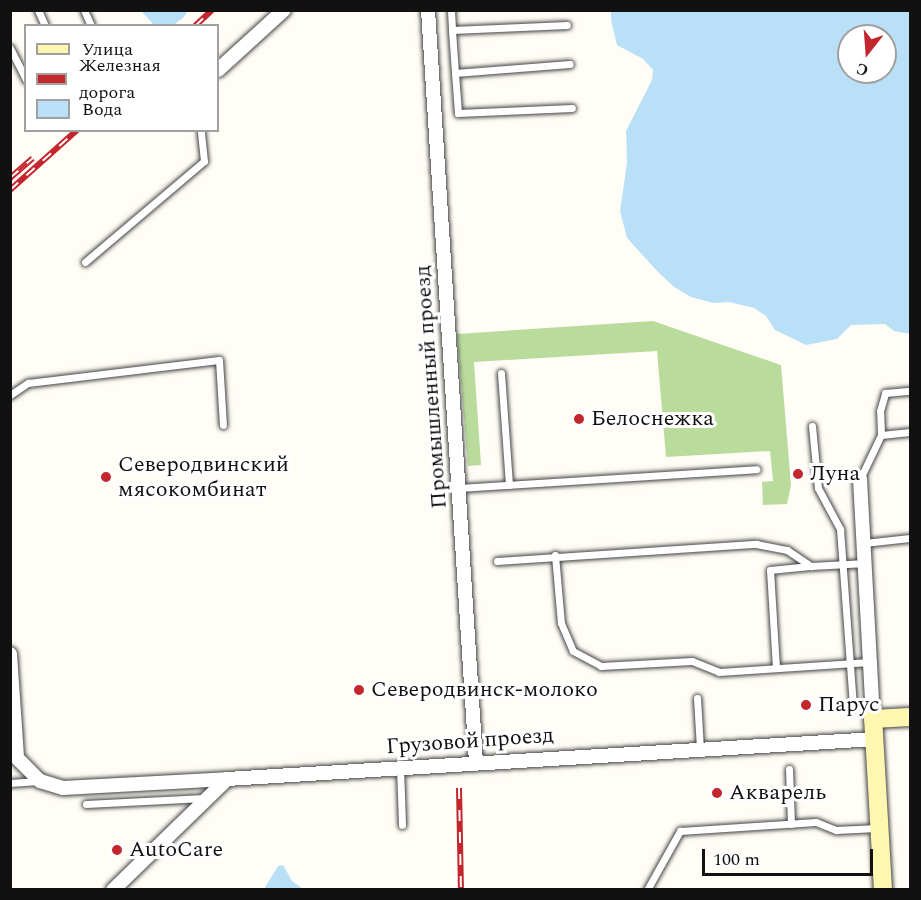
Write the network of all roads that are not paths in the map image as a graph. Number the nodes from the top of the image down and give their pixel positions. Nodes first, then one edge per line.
1 (38, 10) edge
2 (84, 10) edge
3 (285, 10) edge
4 (428, 10) edge
5 (451, 10) edge
6 (44, 24) edge
7 (90, 24) edge
8 (567, 25) dead end
9 (452, 30) junction
10 (10, 48) edge
11 (570, 64) dead end
12 (219, 69) edge
13 (455, 73) junction
14 (24, 76) edge
15 (572, 108) dead end
16 (201, 132) edge
17 (86, 262) dead end
18 (501, 373) dead end
19 (910, 391) edge
20 (10, 395) edge
21 (223, 425) dead end
22 (812, 426) dead end
23 (910, 432) edge
24 (881, 435) junction
25 (756, 469) dead end
26 (860, 479) joint
27 (509, 485) junction
28 (458, 488) junction
29 (910, 538) edge
30 (864, 543) junction
31 (555, 555) junction
32 (497, 561) dead end
33 (866, 563) junction
34 (841, 564) junction
35 (811, 566) junction
36 (10, 654) edge
37 (870, 662) junction
38 (850, 663) junction
39 (776, 668) junction
40 (697, 698) dead end
41 (853, 706) dead end
42 (910, 717) edge
43 (873, 719) junction
44 (13, 731) edge
45 (874, 739) junction
46 (700, 748) junction
47 (476, 762) junction
48 (400, 767) junction
49 (789, 769) dead end
50 (226, 778) junction
51 (40, 781) junction
52 (10, 783) edge
53 (206, 798) junction
54 (86, 804) dead end
55 (791, 824) junction
56 (402, 825) dead end
57 (879, 828) junction
58 (115, 889) edge
59 (647, 890) edge
60 (883, 890) edge

1 - 6 lane
2 - 7 lane
3 - 12 street
4 - 28 street, Промышленный проезд
5 - 9 lane
8 - 9 lane
9 - 13 lane
10 - 14 lane
11 - 13 lane
13 - 15 lane
16 - 17 lane
18 - 27 lane
19 - 24 lane
20 - 21 lane
22 - 34 lane
23 - 24 lane
24 - 26 lane
25 - 27 lane
26 - 30 street
27 - 28 lane
28 - 47 street, Промышленный проезд
29 - 30 lane
30 - 33 street
31 - 32 lane
31 - 35 lane
31 - 39 lane
33 - 34 lane
33 - 37 street
34 - 35 lane
34 - 38 lane
35 - 39 lane
36 - 44 street
37 - 38 lane
37 - 43 street
38 - 39 lane
38 - 41 lane
40 - 46 lane
42 - 43 main road
43 - 45 main road
44 - 51 street
45 - 46 street, Грузовой проезд
45 - 57 main road
46 - 47 street, Грузовой проезд
47 - 48 street, Грузовой проезд
48 - 50 street, Грузовой проезд
48 - 56 lane
49 - 55 lane
50 - 51 street, Грузовой проезд
50 - 53 street
51 - 52 lane
53 - 54 lane
53 - 58 street
55 - 57 lane
55 - 59 lane
57 - 60 main road

